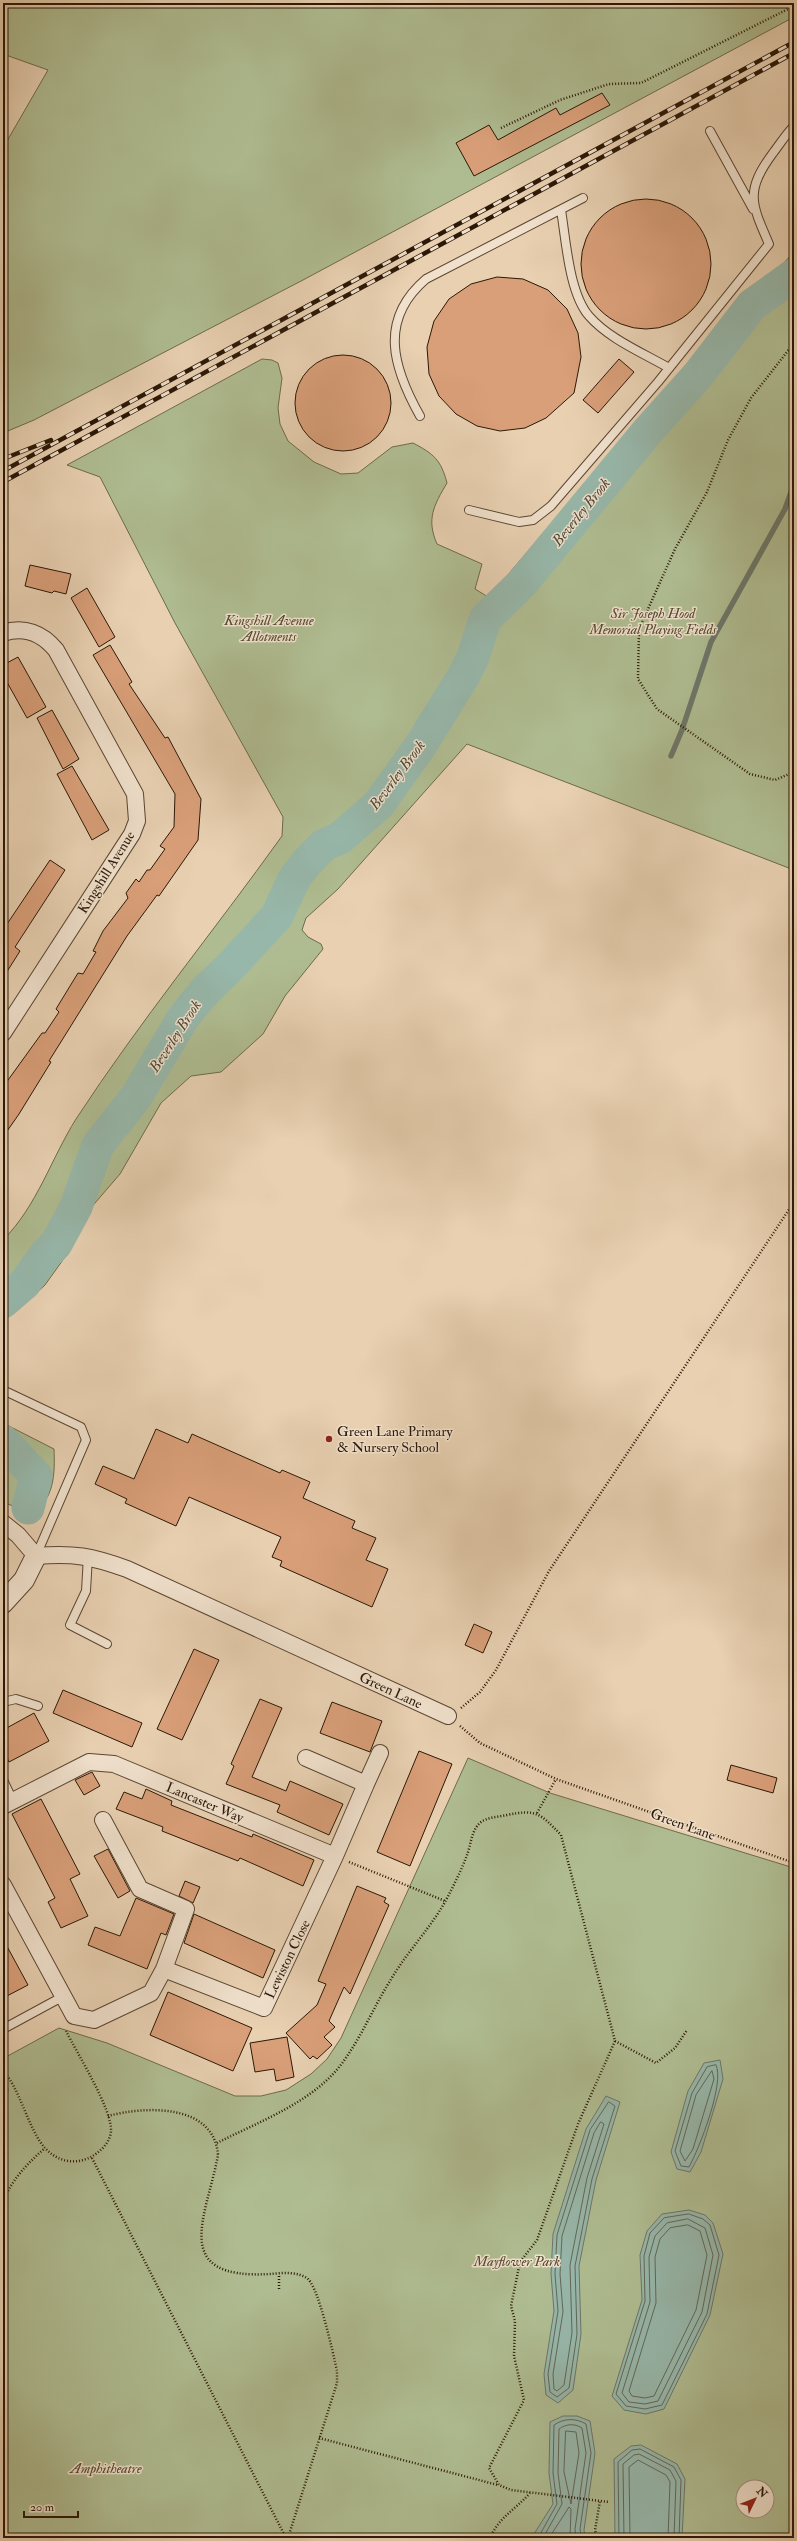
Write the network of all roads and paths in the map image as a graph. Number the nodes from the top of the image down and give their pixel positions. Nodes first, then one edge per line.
1 (794, 6) edge
2 (794, 126) edge
3 (501, 128) dead end
4 (710, 131) dead end
5 (583, 198) dead end
6 (561, 210) junction
7 (755, 214) junction
8 (794, 342) edge
9 (669, 368) junction
10 (420, 416) dead end
11 (469, 510) dead end
12 (3, 633) edge
13 (794, 772) edge
14 (3, 1033) edge
15 (794, 1202) edge
16 (5, 1391) dead end
17 (3, 1523) edge
18 (36, 1556) junction
19 (88, 1556) junction
20 (3, 1603) edge
21 (107, 1644) dead end
22 (3, 1702) edge
23 (38, 1706) dead end
24 (448, 1716) junction
25 (380, 1753) dead end
26 (306, 1758) dead end
27 (556, 1779) junction
28 (3, 1780) edge
29 (366, 1784) junction
30 (8, 1804) edge
31 (537, 1813) junction
32 (103, 1820) dead end
33 (335, 1856) junction
34 (794, 1863) edge
35 (3, 1885) edge
36 (445, 1901) junction
37 (164, 1969) junction
38 (62, 1996) junction
39 (74, 2016) junction
40 (3, 2029) edge
41 (687, 2030) dead end
42 (615, 2040) junction
43 (3, 2071) edge
44 (108, 2116) junction
45 (217, 2143) junction
46 (45, 2148) junction
47 (92, 2158) junction
48 (3, 2202) edge
49 (279, 2274) junction
50 (279, 2289) dead end
51 (319, 2438) junction
52 (499, 2485) junction
53 (530, 2493) junction
54 (600, 2501) junction
55 (610, 2502) dead end
56 (287, 2538) edge
57 (490, 2538) edge
58 (597, 2538) edge

1 - 3 path
2 - 7 lane
4 - 7 lane
5 - 6 lane
6 - 9 lane
6 - 10 lane
7 - 9 lane
8 - 13 path
9 - 11 lane
12 - 14 street, Kingshill Avenue
15 - 24 path
16 - 18 lane
17 - 18 street
18 - 19 street, Green Lane
18 - 20 street
19 - 21 lane
19 - 24 street, Green Lane
22 - 23 lane
24 - 27 path, Green Lane
25 - 29 street
26 - 29 street
27 - 31 path
27 - 34 path, Green Lane
28 - 30 lane
29 - 33 street
30 - 33 street, Lancaster Way
31 - 36 path
31 - 42 path
32 - 37 street
33 - 36 path
33 - 37 street, Lewiston Close
35 - 38 street
36 - 45 path
37 - 39 street
38 - 39 street
38 - 40 lane
39 - 44 path
41 - 42 path
42 - 52 path
43 - 46 path
44 - 45 path
44 - 47 path
45 - 49 path
46 - 47 path
46 - 48 path
47 - 56 path
49 - 50 path
49 - 51 path
51 - 52 path
51 - 56 path
52 - 53 path
53 - 54 path
53 - 57 path
54 - 55 path
54 - 58 path

